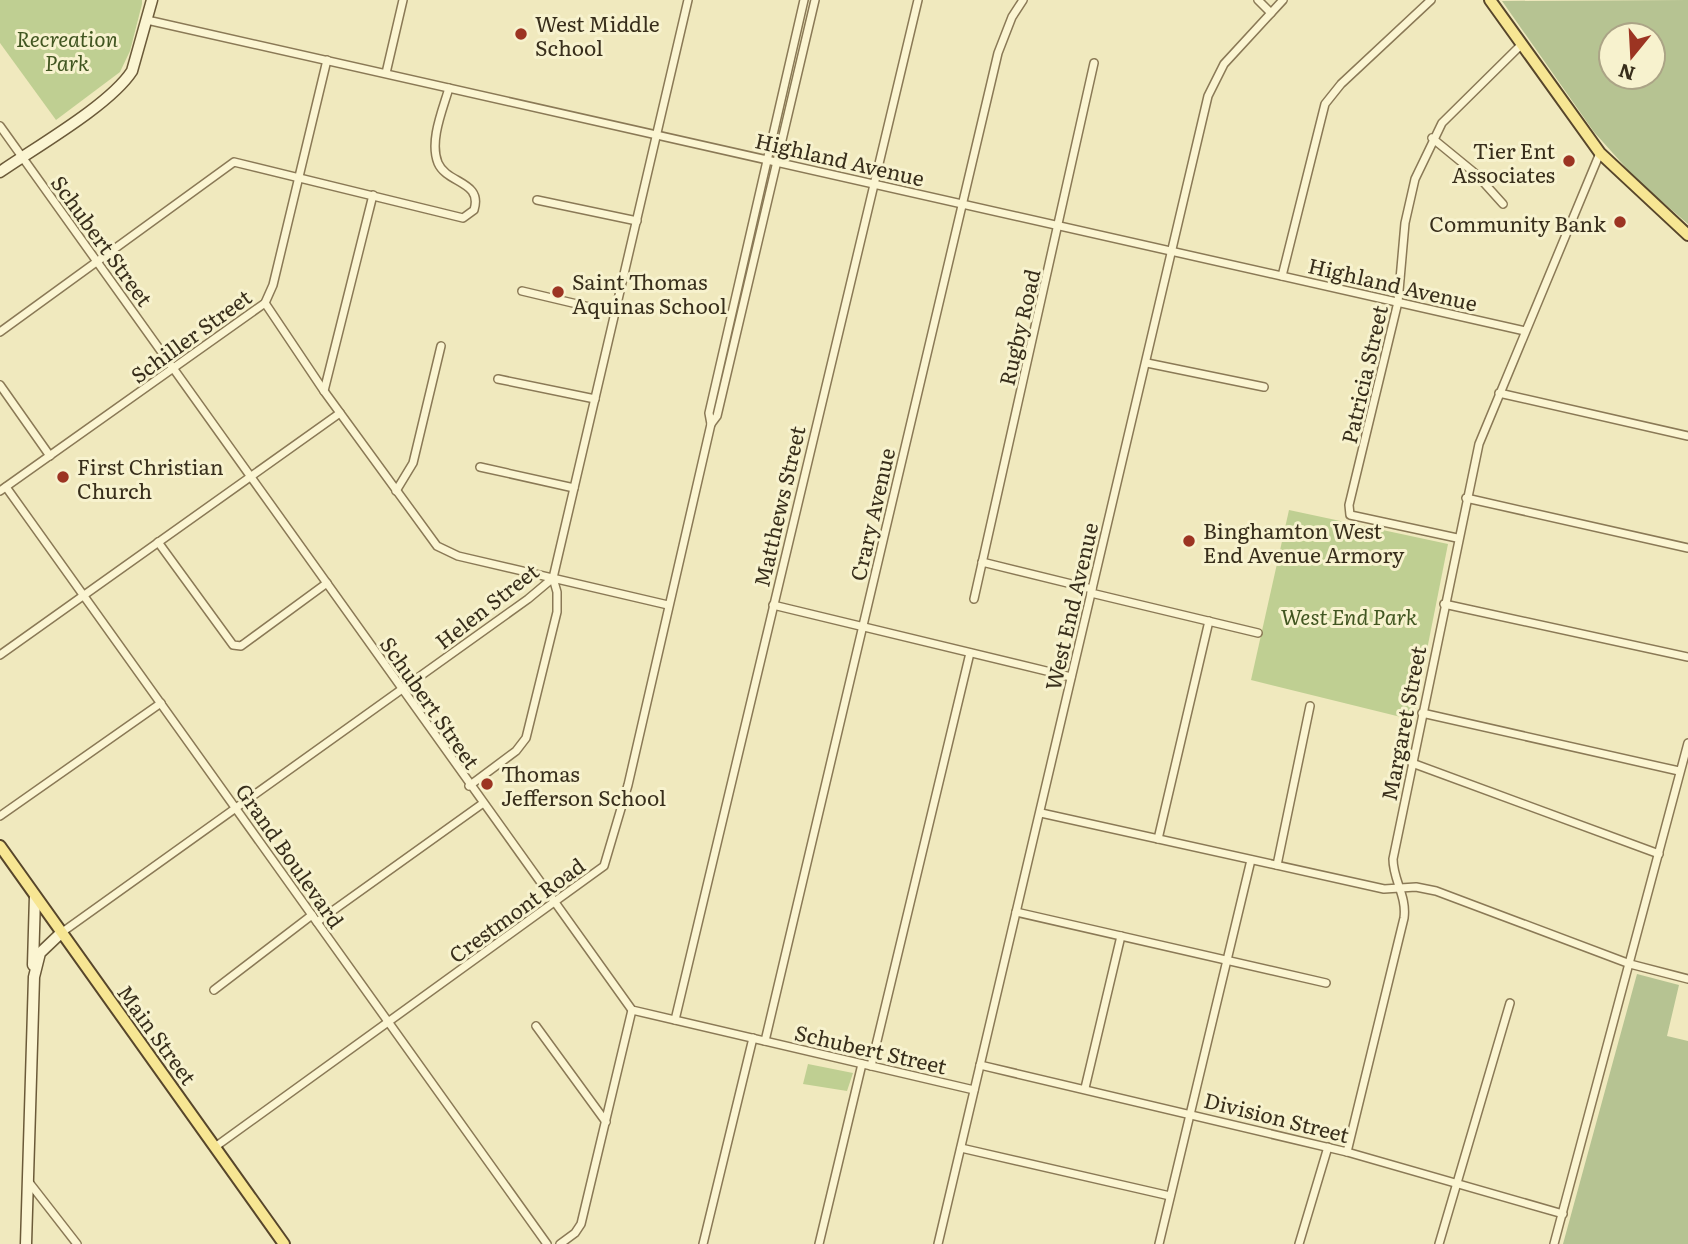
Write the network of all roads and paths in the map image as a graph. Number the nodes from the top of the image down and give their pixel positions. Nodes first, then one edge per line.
1 (152, 0) edge
2 (403, 0) edge
3 (688, 0) edge
4 (804, 0) edge
5 (815, 0) edge
6 (918, 0) edge
7 (1023, 0) edge
8 (1258, 0) edge
9 (1283, 0) edge
10 (1431, 0) edge
11 (1490, 0) edge
12 (1271, 13) junction
13 (147, 20) junction
14 (797, 32) junction
15 (807, 33) junction
16 (1521, 45) junction
17 (327, 60) junction
18 (1094, 63) dead end
19 (386, 74) junction
20 (449, 88) junction
21 (0, 126) edge
22 (657, 136) junction
23 (1432, 138) junction
24 (1600, 153) junction
25 (22, 156) junction
26 (767, 159) junction
27 (777, 162) junction
28 (0, 172) edge
29 (300, 177) junction
30 (872, 183) junction
31 (373, 195) junction
32 (537, 200) dead end
33 (962, 204) junction
34 (1503, 204) dead end
35 (636, 221) junction
36 (1058, 225) junction
37 (1688, 235) edge
38 (1172, 251) junction
39 (97, 262) junction
40 (1282, 276) junction
41 (522, 291) dead end
42 (1398, 302) junction
43 (265, 303) junction
44 (615, 313) junction
45 (1525, 331) junction
46 (0, 332) edge
47 (442, 346) dead end
48 (1147, 363) junction
49 (174, 369) junction
50 (498, 379) dead end
51 (0, 385) edge
52 (1264, 387) dead end
53 (324, 391) junction
54 (1499, 393) junction
55 (595, 399) junction
56 (340, 413) junction
57 (711, 424) junction
58 (1688, 436) edge
59 (50, 456) junction
60 (480, 467) dead end
61 (251, 476) junction
62 (574, 488) junction
63 (3, 489) edge
64 (396, 491) junction
65 (1466, 498) junction
66 (1457, 538) junction
67 (158, 542) junction
68 (1688, 548) edge
69 (982, 562) junction
70 (552, 578) junction
71 (327, 583) junction
72 (1091, 591) junction
73 (83, 595) junction
74 (974, 599) dead end
75 (1444, 604) junction
76 (668, 605) junction
77 (773, 605) junction
78 (1209, 621) junction
79 (862, 627) junction
80 (1258, 633) dead end
81 (970, 653) junction
82 (0, 654) edge
83 (1688, 657) edge
84 (1071, 677) junction
85 (401, 690) junction
86 (161, 703) junction
87 (1310, 706) dead end
88 (1422, 713) junction
89 (1688, 743) edge
90 (1412, 763) junction
91 (1679, 771) junction
92 (469, 786) junction
93 (482, 804) junction
94 (237, 807) junction
95 (1041, 813) junction
96 (0, 816) edge
97 (1158, 839) junction
98 (0, 846) edge
99 (1659, 855) junction
100 (1251, 860) junction
101 (1277, 865) junction
102 (1400, 889) junction
103 (35, 896) junction
104 (555, 903) junction
105 (1016, 912) junction
106 (314, 919) junction
107 (61, 933) junction
108 (1121, 936) junction
109 (1226, 960) junction
110 (1630, 964) junction
111 (34, 977) junction
112 (1688, 979) edge
113 (1326, 983) dead end
114 (214, 990) dead end
115 (1510, 1003) dead end
116 (632, 1010) junction
117 (675, 1020) junction
118 (388, 1021) junction
119 (536, 1026) dead end
120 (753, 1038) junction
121 (765, 1041) junction
122 (867, 1065) junction
123 (980, 1065) junction
124 (1085, 1088) junction
125 (974, 1090) junction
126 (1191, 1113) junction
127 (606, 1122) junction
128 (215, 1147) junction
129 (1328, 1147) junction
130 (961, 1148) junction
131 (1347, 1152) junction
132 (28, 1181) junction
133 (1456, 1185) junction
134 (1170, 1196) junction
135 (1563, 1214) junction
136 (26, 1244) edge
137 (77, 1244) edge
138 (284, 1244) edge
139 (548, 1244) edge
140 (560, 1244) edge
141 (703, 1244) edge
142 (819, 1244) edge
143 (941, 1244) edge
144 (1160, 1244) edge
145 (1300, 1244) edge
146 (1439, 1244) edge
147 (1554, 1244) edge

1 - 13 street
2 - 19 street
3 - 22 street, Helen Street
4 - 14 street, Crestmont Road
5 - 15 street, Crestmont Road
6 - 30 street, Matthews Street
7 - 33 street, Crary Avenue
8 - 12 street
9 - 12 street, West End Avenue
10 - 40 street
11 - 16 main road
12 - 38 street, West End Avenue
13 - 17 street, Highland Avenue
13 - 25 street
14 - 15 street
14 - 26 street, Crestmont Road
15 - 27 street, Crestmont Road
16 - 23 street, Patricia Street
16 - 24 main road
17 - 19 street, Highland Avenue
17 - 29 street, Schiller Street
18 - 36 street, Rugby Road
19 - 20 street, Highland Avenue
20 - 22 street, Highland Avenue
20 - 31 street
21 - 25 street, Schubert Street
22 - 26 street, Highland Avenue
22 - 35 street, Helen Street
23 - 34 street
23 - 42 street, Patricia Street
24 - 37 main road
24 - 45 street, Margaret Street
25 - 28 street
25 - 39 street, Schubert Street
26 - 27 street, Highland Avenue
26 - 57 street, Crestmont Road
27 - 30 street, Highland Avenue
27 - 57 street, Crestmont Road
29 - 31 street
29 - 39 street
29 - 43 street, Schiller Street
30 - 33 street, Highland Avenue
30 - 77 street, Matthews Street
31 - 53 street
32 - 35 street
33 - 36 street, Highland Avenue
33 - 79 street, Crary Avenue
35 - 44 street, Helen Street
36 - 38 street, Highland Avenue
36 - 69 street, Rugby Road
38 - 40 street, Highland Avenue
38 - 48 street, West End Avenue
39 - 46 street
39 - 49 street, Schubert Street
40 - 42 street, Highland Avenue
41 - 44 street
42 - 45 street, Highland Avenue
42 - 66 street, Patricia Street
43 - 49 street, Schiller Street
43 - 53 street
44 - 55 street, Helen Street
45 - 54 street, Margaret Street
47 - 64 street
48 - 52 street
48 - 72 street, West End Avenue
49 - 59 street, Schiller Street
49 - 61 street, Schubert Street
50 - 55 street
51 - 59 street
53 - 56 street
54 - 58 street
54 - 65 street, Margaret Street
55 - 62 street, Helen Street
56 - 61 street
56 - 64 street
57 - 76 street, Crestmont Road
59 - 63 street, Schiller Street
60 - 62 street
61 - 67 street
61 - 71 street, Schubert Street
62 - 70 street, Helen Street
63 - 73 street, Grand Boulevard
64 - 70 street
65 - 66 street, Margaret Street
65 - 68 street
66 - 75 street, Margaret Street
67 - 71 street
67 - 73 street
69 - 72 street
69 - 74 street, Rugby Road
70 - 76 street
70 - 85 street, Helen Street
70 - 92 street
71 - 85 street, Schubert Street
72 - 78 street
72 - 84 street, West End Avenue
73 - 82 street
73 - 86 street, Grand Boulevard
75 - 83 street
75 - 88 street, Margaret Street
76 - 104 street, Crestmont Road
77 - 79 street
77 - 117 street, Matthews Street
78 - 80 street
78 - 97 street
79 - 81 street
79 - 121 street, Crary Avenue
81 - 84 street
81 - 122 street
84 - 95 street, West End Avenue
85 - 92 street, Schubert Street
85 - 94 street, Helen Street
86 - 94 street, Grand Boulevard
86 - 96 street
87 - 101 street
88 - 90 street, Margaret Street
88 - 91 street
89 - 91 street
90 - 99 street
90 - 102 street, Margaret Street
91 - 99 street
92 - 93 street, Schubert Street
93 - 104 street, Schubert Street
93 - 106 street
94 - 106 street, Grand Boulevard
94 - 107 street, Helen Street
95 - 97 street
95 - 105 street, West End Avenue
97 - 100 street
98 - 103 main road, Main Street
99 - 110 street
100 - 101 street
100 - 109 street
101 - 102 street
102 - 110 street
102 - 131 street, Margaret Street
103 - 107 main road, Main Street
103 - 111 street
104 - 116 street, Schubert Street
104 - 118 street, Crestmont Road
105 - 108 street
105 - 123 street, West End Avenue
106 - 114 street
106 - 118 street, Grand Boulevard
107 - 111 street
107 - 128 main road, Main Street
108 - 109 street
108 - 124 street
109 - 113 street
109 - 126 street
110 - 112 street
110 - 135 street
111 - 132 street
115 - 133 street
116 - 117 street, Schubert Street
116 - 127 street
117 - 120 street, Schubert Street
118 - 128 street, Crestmont Road
118 - 139 street, Grand Boulevard
119 - 127 street
120 - 121 street, Schubert Street
120 - 141 street
121 - 122 street, Schubert Street
122 - 125 street, Schubert Street
122 - 142 street
123 - 124 street, Division Street
123 - 125 street, West End Avenue
124 - 126 street, Division Street
125 - 130 street, West End Avenue
126 - 129 street, Division Street
126 - 134 street
127 - 140 street
128 - 138 main road, Main Street
129 - 131 street, Division Street
129 - 145 street
130 - 134 street
130 - 143 street, West End Avenue
131 - 133 street, Division Street
132 - 136 street
132 - 137 street
133 - 135 street, Division Street
133 - 146 street
134 - 144 street
135 - 147 street

